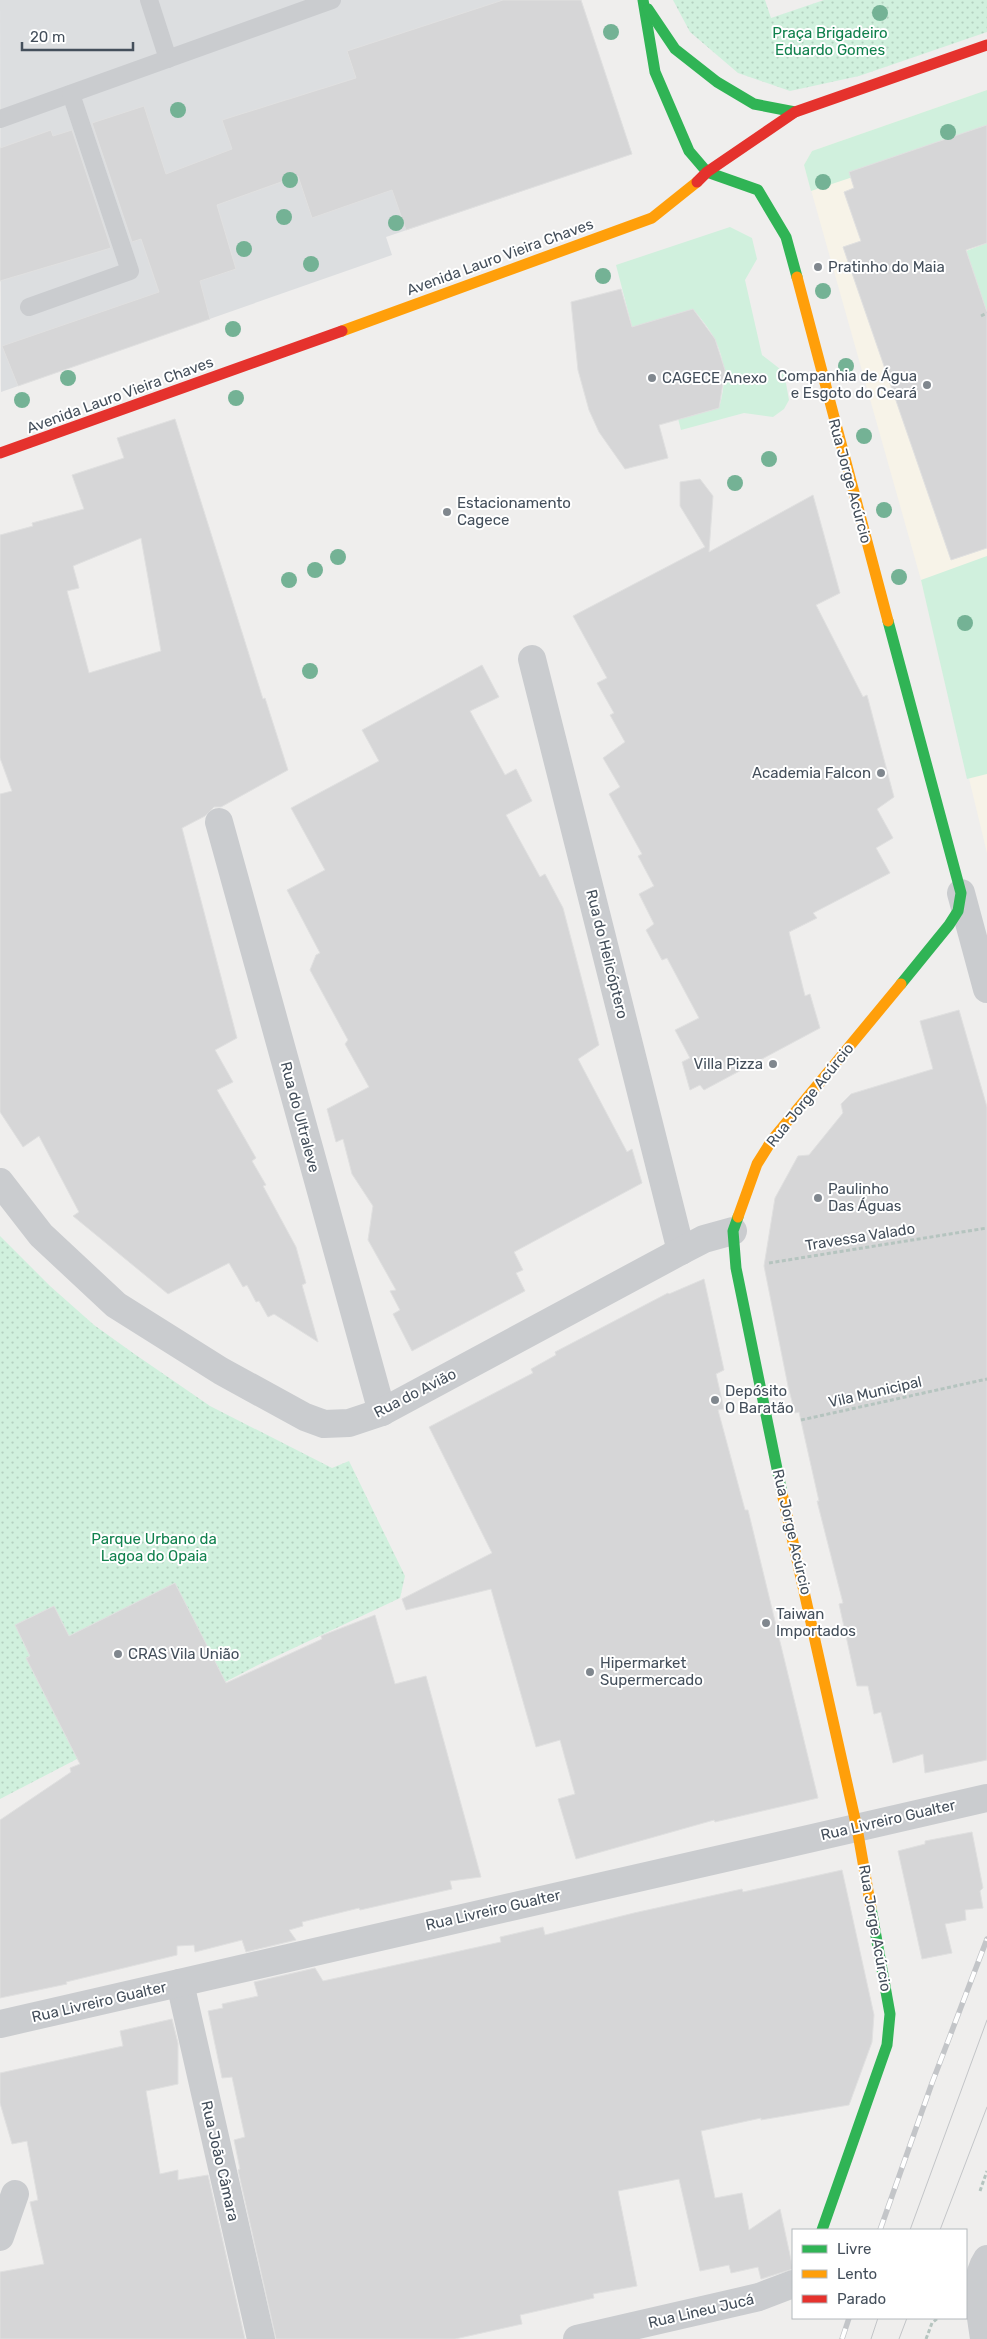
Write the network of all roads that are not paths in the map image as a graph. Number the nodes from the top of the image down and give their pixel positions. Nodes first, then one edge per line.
1 (149, 0) edge
2 (332, 0) edge
3 (644, 2) edge
4 (987, 45) edge
5 (168, 59) junction
6 (71, 94) junction
7 (795, 112) junction
8 (0, 119) edge
9 (707, 172) junction
10 (29, 307) dead end
11 (0, 453) edge
12 (532, 658) dead end
13 (219, 822) dead end
14 (961, 894) junction
15 (987, 989) edge
16 (0, 1182) edge
17 (733, 1231) junction
18 (681, 1251) junction
19 (382, 1412) junction
20 (987, 1798) edge
21 (857, 1828) junction
22 (180, 1983) junction
23 (0, 2024) edge
24 (15, 2194) dead end
25 (822, 2229) edge
26 (0, 2237) edge
27 (987, 2259) edge
28 (792, 2284) edge
29 (261, 2339) edge
30 (577, 2339) edge
31 (984, 2339) edge

1 - 5 lane
2 - 5 lane
3 - 7 street
3 - 9 street, Rua Jorge Acúrcio
4 - 7 street, Avenida Lauro Vieira Chaves
5 - 6 lane
6 - 8 lane
6 - 10 lane
7 - 9 street, Avenida Lauro Vieira Chaves
9 - 11 street, Avenida Lauro Vieira Chaves
9 - 14 street, Rua Jorge Acúrcio
12 - 18 street, Rua do Helicóptero
13 - 19 street, Rua do Ultraleve
14 - 15 street, Rua Jorge Acúrcio
14 - 17 street, Rua Jorge Acúrcio
16 - 19 street, Rua do Avião
17 - 18 street, Rua do Avião
17 - 21 street, Rua Jorge Acúrcio
18 - 19 street, Rua do Avião
20 - 21 street, Rua Livreiro Gualter
21 - 22 street, Rua Livreiro Gualter
21 - 25 street, Rua Jorge Acúrcio
22 - 23 street, Rua Livreiro Gualter
22 - 29 street, Rua João Câmara
24 - 26 street
27 - 31 street
28 - 30 street, Rua Lineu Jucá

